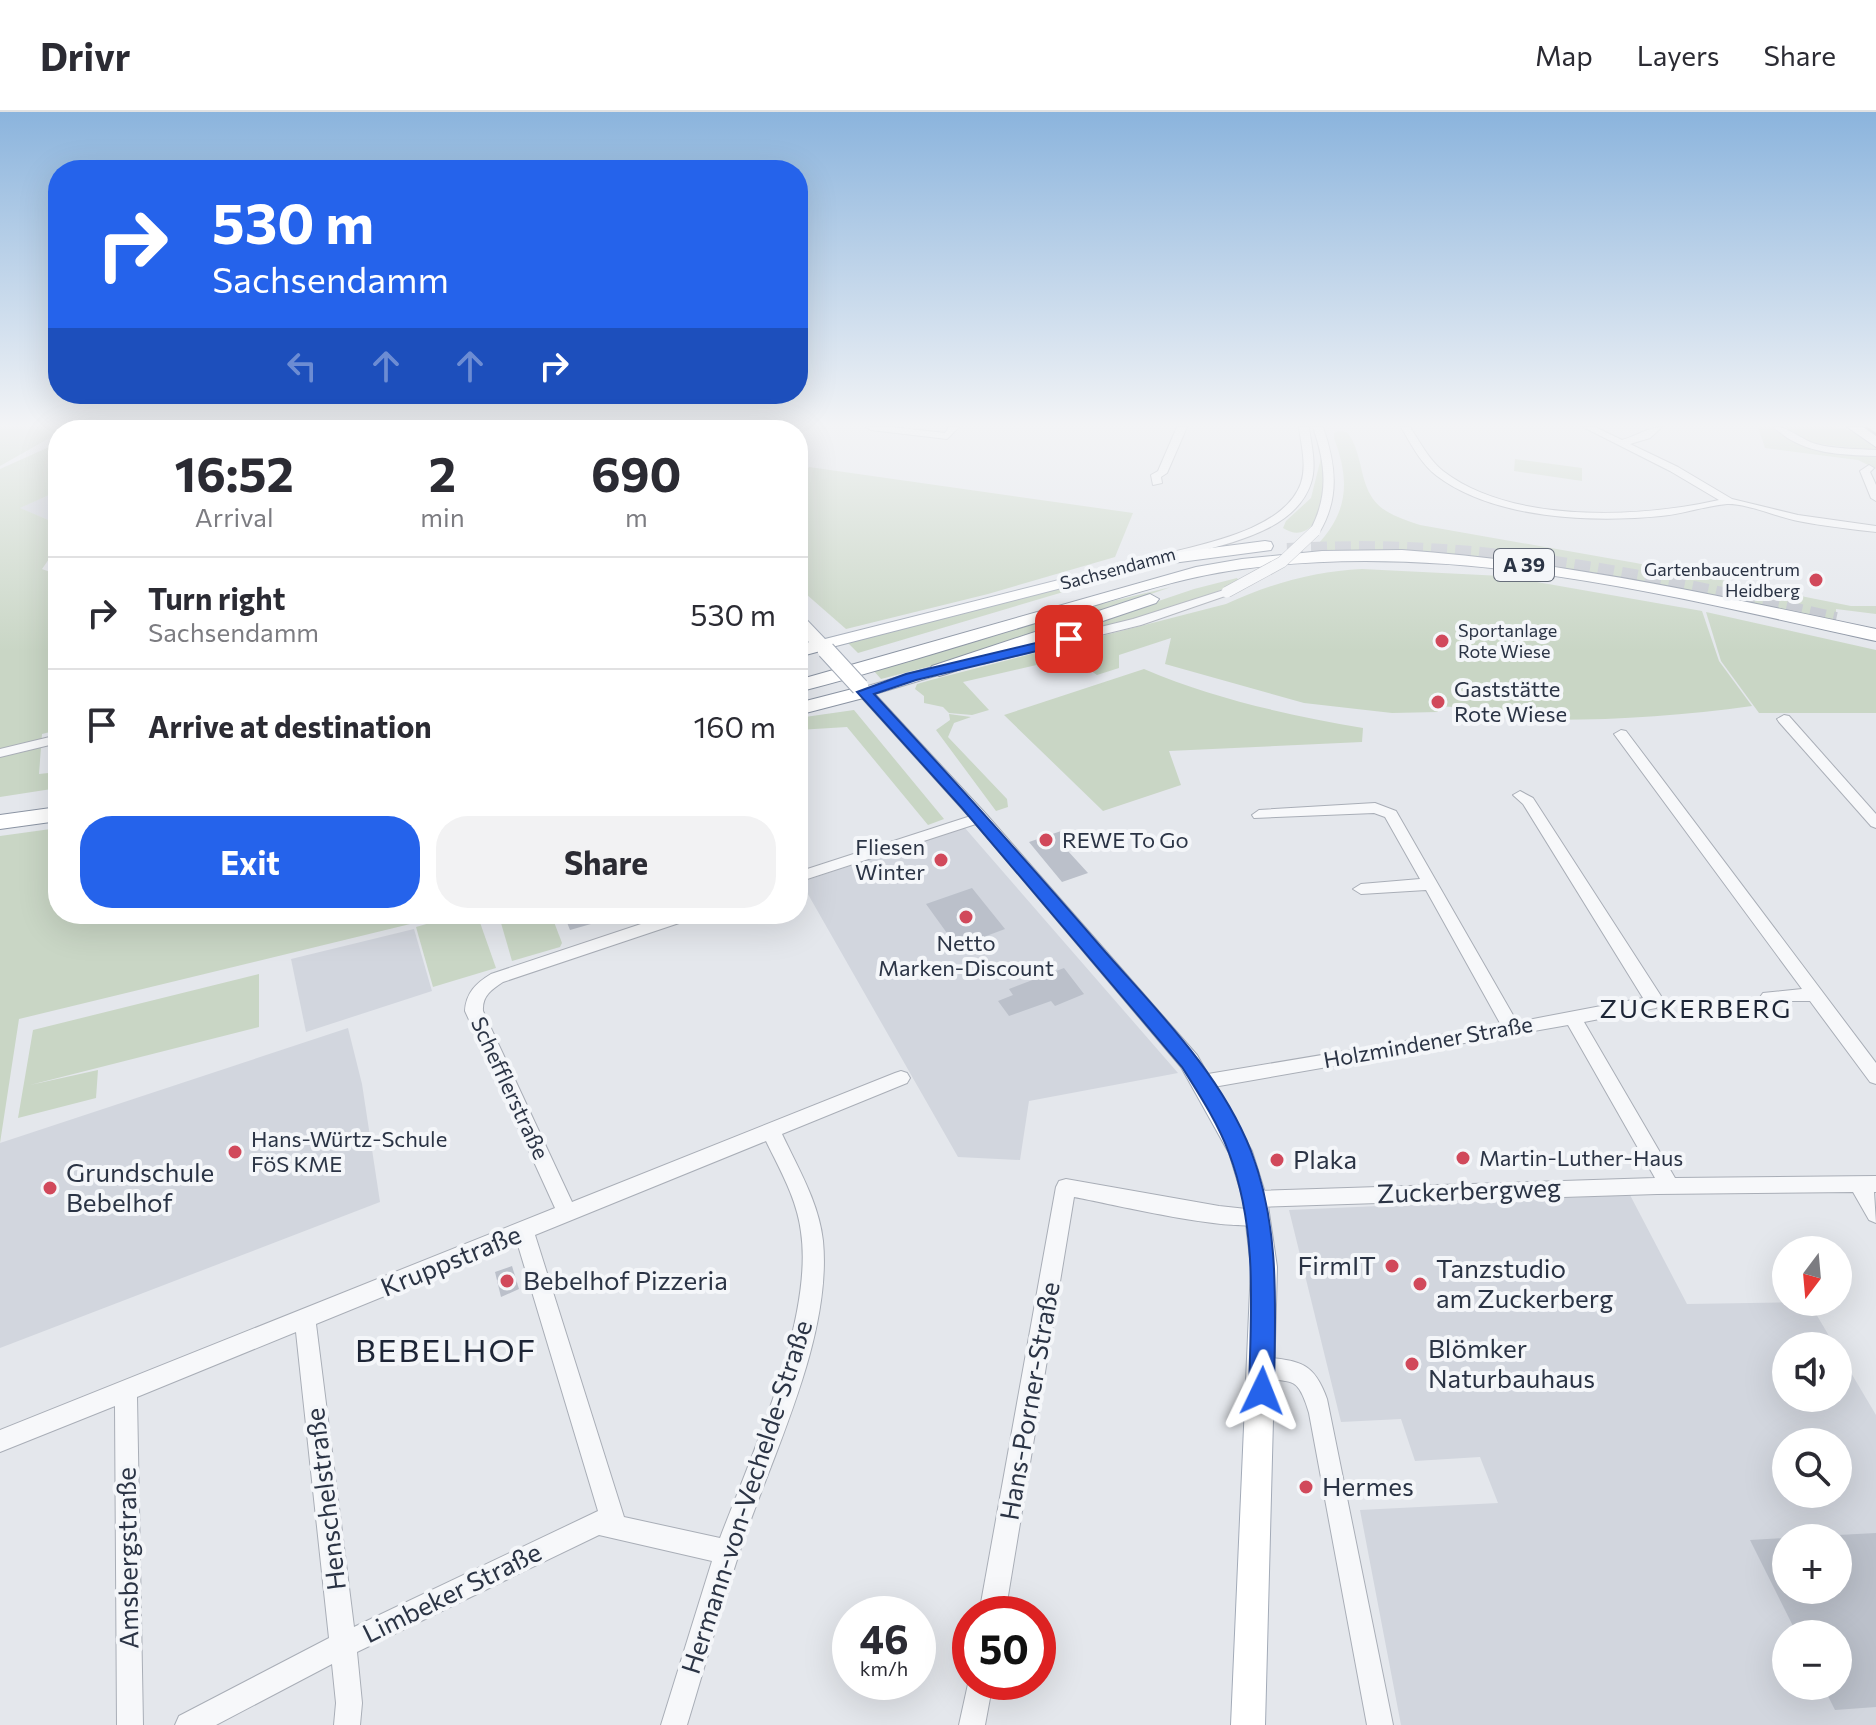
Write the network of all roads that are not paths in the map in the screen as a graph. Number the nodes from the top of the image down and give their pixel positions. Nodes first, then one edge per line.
1 (1304, 502) edge
2 (1329, 502) edge
3 (1507, 502) edge
4 (1724, 502) edge
5 (1733, 502) edge
6 (1876, 529) edge
7 (1150, 561) junction
8 (1305, 564) junction
9 (1641, 591) junction
10 (1100, 593) junction
11 (1836, 617) tunnel mouth
12 (1802, 619) junction
13 (1876, 622) edge
14 (808, 630) edge
15 (1876, 635) edge
16 (1876, 643) edge
17 (824, 648) junction
18 (808, 650) edge
19 (939, 670) junction
20 (808, 673) edge
21 (808, 683) edge
22 (862, 690) junction
23 (808, 706) edge
24 (1784, 719) dead end
25 (1621, 734) dead end
26 (48, 741) edge
27 (0, 753) edge
28 (1520, 795) dead end
29 (48, 804) edge
30 (0, 811) edge
31 (48, 815) edge
32 (1259, 815) dead end
33 (980, 818) junction
34 (0, 822) edge
35 (1876, 823) edge
36 (808, 874) edge
37 (1430, 884) junction
38 (1361, 889) dead end
39 (658, 924) edge
40 (1815, 995) junction
41 (1769, 997) dead end
42 (1572, 1016) junction
43 (1512, 1029) junction
44 (1876, 1077) edge
45 (901, 1078) dead end
46 (1202, 1082) junction
47 (771, 1131) junction
48 (1867, 1184) edge
49 (1669, 1185) junction
50 (1066, 1187) joint
51 (1256, 1208) junction
52 (568, 1214) junction
53 (1876, 1214) edge
54 (524, 1232) junction
55 (305, 1321) junction
56 (1263, 1367) junction
57 (126, 1392) junction
58 (0, 1441) edge
59 (615, 1527) junction
60 (727, 1552) junction
61 (995, 1596) edge
62 (343, 1645) junction
63 (977, 1700) edge
64 (130, 1725) edge
65 (188, 1725) edge
66 (347, 1725) edge
67 (674, 1725) edge
68 (972, 1725) edge
69 (1248, 1725) edge
70 (1380, 1725) edge

1 - 7 street, Sachsendamm
2 - 19 street, bridge
3 - 4 street
5 - 6 street
7 - 10 highway, A 39
7 - 17 main road, Sachsendamm
8 - 9 highway
8 - 10 highway
8 - 19 highway
9 - 12 highway
9 - 16 highway
10 - 12 highway, A 39
10 - 20 highway, A 39
10 - 21 highway, A 39
11 - 13 highway
12 - 15 highway, A 39
14 - 17 main road
17 - 18 highway
17 - 22 main road, bridge
19 - 22 main road
22 - 23 highway
22 - 33 main road
24 - 35 street
25 - 40 street
26 - 27 street
28 - 42 street, Holzmindener Straße
29 - 30 highway
31 - 34 highway
32 - 37 street
33 - 36 street
33 - 46 main road
37 - 38 street
37 - 43 street
39 - 52 street, Schefflerstraße
40 - 41 street
40 - 44 street
42 - 43 street, Holzmindener Straße
42 - 49 street
43 - 46 street, Holzmindener Straße
45 - 47 street, Kruppstraße
46 - 51 main road
47 - 52 street, Kruppstraße
47 - 60 street, Hermann-von-Vechelde-Straße
48 - 49 street, Zuckerbergweg
48 - 53 street
49 - 51 street, Zuckerbergweg
50 - 51 street, Zuckerbergweg
50 - 61 street, Hans-Porner-Straße
51 - 56 main road
52 - 54 street, Kruppstraße
54 - 55 street, Kruppstraße
54 - 59 street
55 - 57 street, Kruppstraße
55 - 62 street, Henschelstraße
56 - 69 main road
56 - 70 street
57 - 58 street, Kruppstraße
57 - 64 street, Amsbergstraße
59 - 60 street, Limbeker Straße
59 - 62 street, Limbeker Straße
60 - 67 street, Hermann-von-Vechelde-Straße
62 - 65 street, Limbeker Straße
62 - 66 street, Henschelstraße
63 - 68 street

